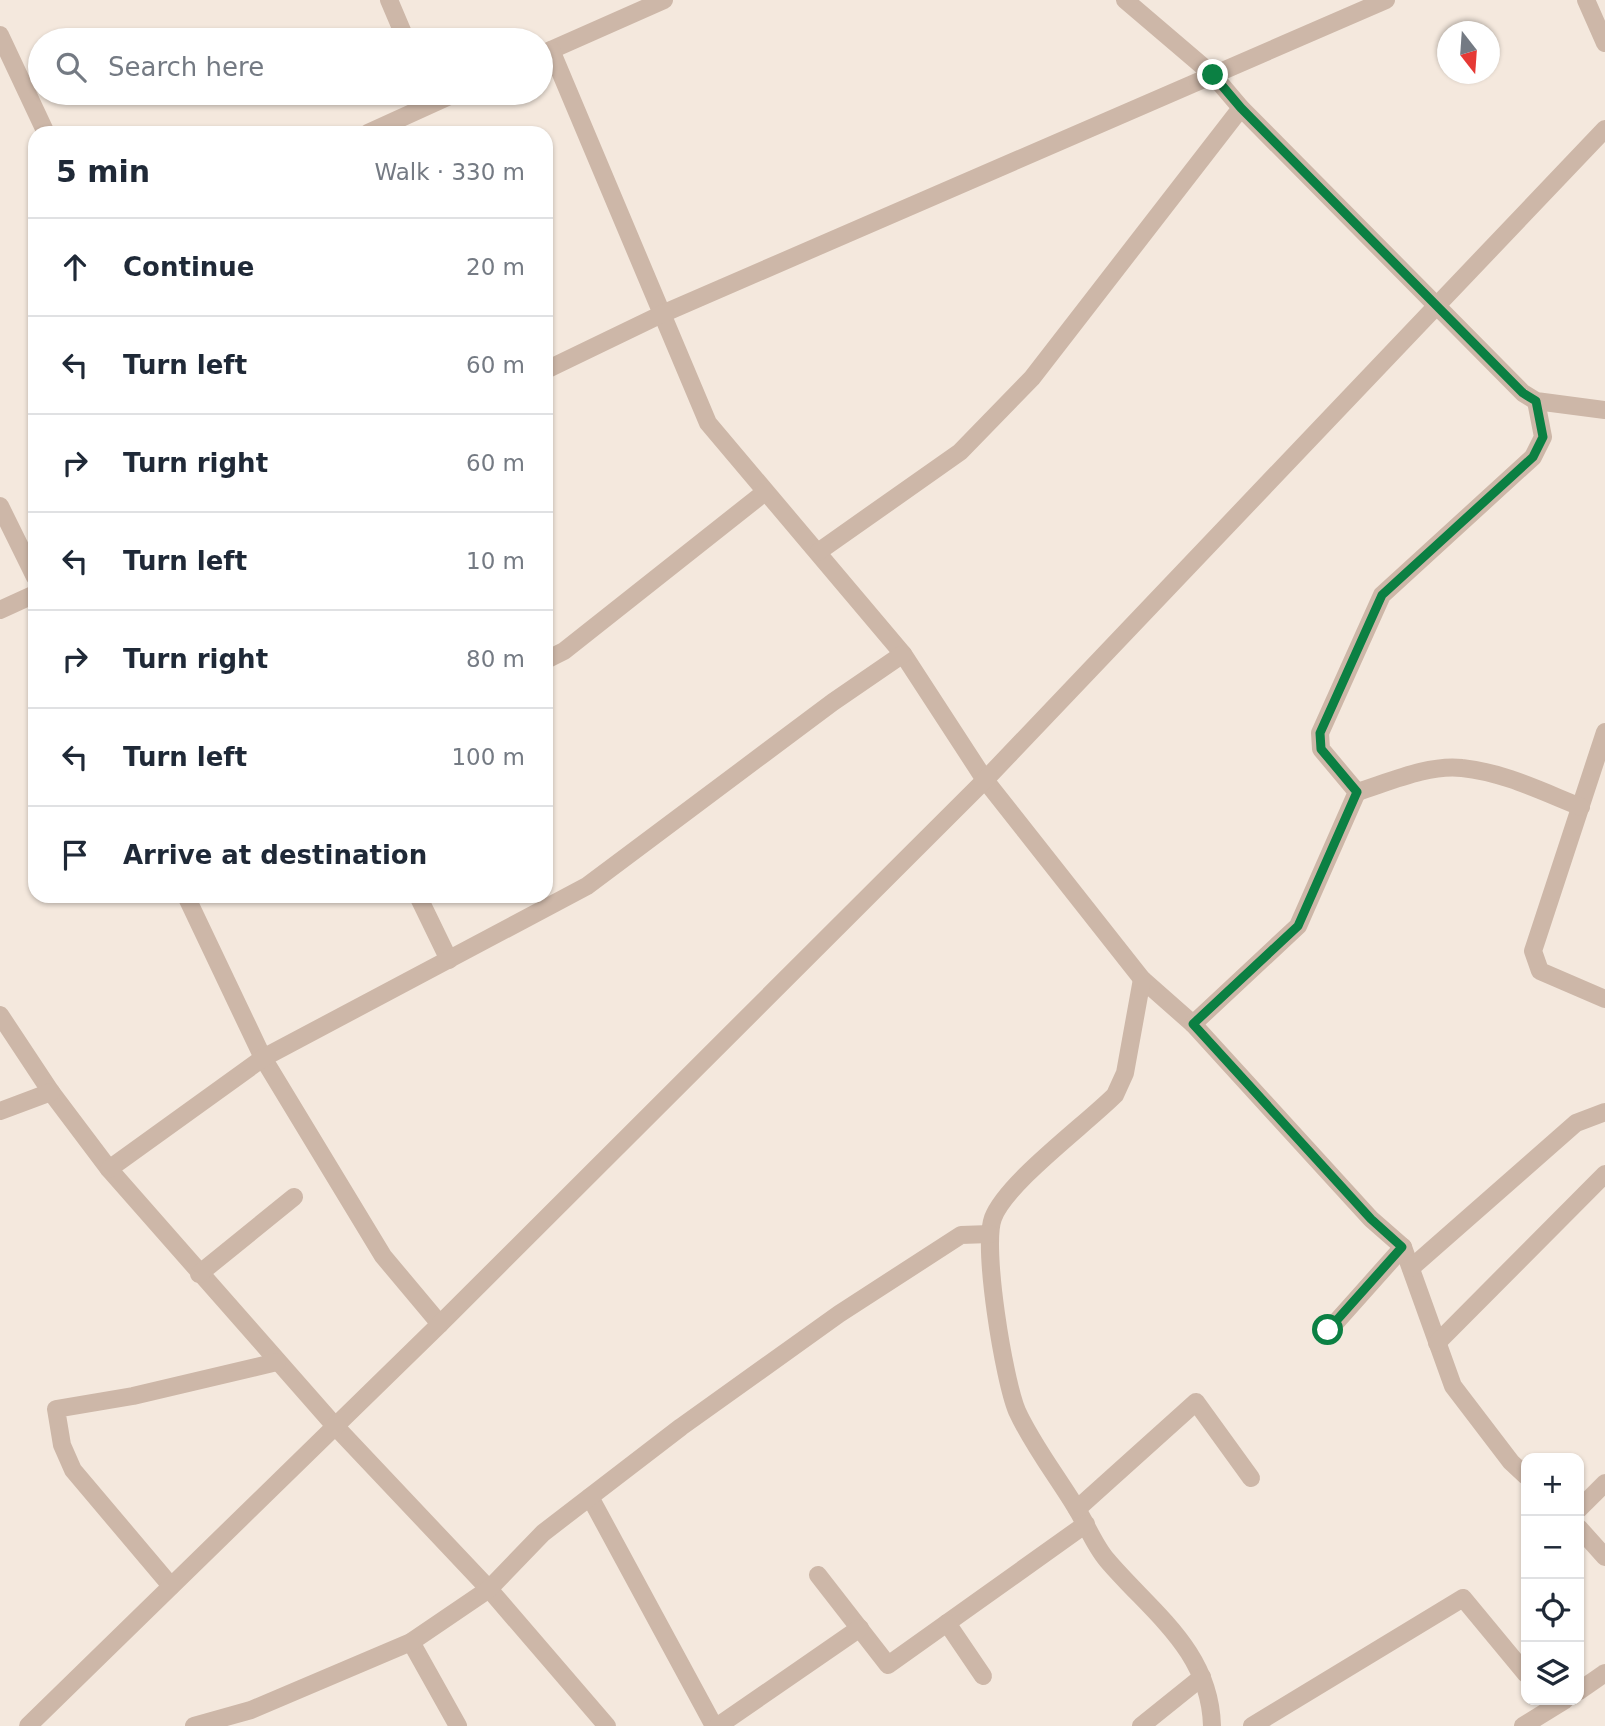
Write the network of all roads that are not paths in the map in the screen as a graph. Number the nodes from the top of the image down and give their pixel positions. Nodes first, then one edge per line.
1 (388, 0) edge
2 (664, 0) edge
3 (1125, 0) edge
4 (1386, 0) edge
5 (1586, 0) edge
6 (401, 28) edge
7 (0, 35) edge
8 (1605, 43) edge
9 (553, 49) edge
10 (553, 68) edge
11 (1213, 75) junction
12 (28, 95) edge
13 (33, 105) edge
14 (418, 105) edge
15 (1241, 108) junction
16 (43, 126) edge
17 (381, 126) edge
18 (1605, 128) edge
19 (1438, 306) junction
20 (662, 314) junction
21 (553, 367) edge
22 (1536, 401) junction
23 (1605, 410) edge
24 (765, 492) junction
25 (0, 506) edge
26 (818, 552) junction
27 (28, 563) edge
28 (28, 597) edge
29 (0, 610) edge
30 (903, 654) junction
31 (553, 656) edge
32 (1605, 732) edge
33 (985, 780) junction
34 (1357, 792) junction
35 (1581, 807) junction
36 (189, 903) edge
37 (421, 903) edge
38 (449, 961) junction
39 (1142, 979) junction
40 (1605, 999) edge
41 (0, 1014) edge
42 (1193, 1024) junction
43 (263, 1058) junction
44 (51, 1092) junction
45 (0, 1111) edge
46 (1605, 1112) edge
47 (109, 1169) junction
48 (1605, 1174) edge
49 (294, 1197) dead end
50 (990, 1234) junction
51 (1402, 1247) junction
52 (1411, 1268) junction
53 (199, 1274) junction
54 (440, 1324) junction
55 (1328, 1330) dead end
56 (1437, 1343) junction
57 (277, 1362) junction
58 (335, 1426) junction
59 (1521, 1471) edge
60 (1251, 1478) dead end
61 (1605, 1483) edge
62 (590, 1497) junction
63 (1584, 1504) edge
64 (1081, 1516) junction
65 (1584, 1534) edge
66 (1605, 1557) edge
67 (818, 1575) dead end
68 (171, 1586) junction
69 (489, 1589) junction
70 (947, 1623) junction
71 (860, 1628) junction
72 (411, 1642) junction
73 (1521, 1668) edge
74 (1605, 1673) edge
75 (984, 1676) dead end
76 (1202, 1677) junction
77 (1584, 1688) edge
78 (1552, 1705) edge
79 (28, 1726) edge
80 (194, 1726) edge
81 (457, 1726) edge
82 (607, 1726) edge
83 (716, 1726) edge
84 (1141, 1726) edge
85 (1212, 1726) edge
86 (1252, 1726) edge
87 (1523, 1726) edge

1 - 6 street
2 - 9 street
3 - 11 street
4 - 11 street
5 - 8 street
7 - 12 street
10 - 20 street
11 - 15 street
11 - 20 street
13 - 16 street
14 - 17 street
15 - 19 street
15 - 26 street
18 - 19 street
19 - 22 street
19 - 33 street
20 - 21 street
20 - 24 street
22 - 23 street
22 - 34 street
24 - 26 street
24 - 31 street
25 - 27 street
26 - 30 street
28 - 29 street
30 - 33 street
30 - 38 street
32 - 35 street
33 - 39 street
33 - 54 street
34 - 35 street
34 - 42 street
35 - 40 street
36 - 43 street
37 - 38 street
38 - 43 street
39 - 42 street
39 - 50 street
41 - 44 street
42 - 51 street
43 - 47 street
43 - 54 street
44 - 45 street
44 - 47 street
46 - 52 street
47 - 53 street
48 - 56 street
49 - 53 street
50 - 62 street
50 - 64 street
51 - 52 street
51 - 55 street
52 - 56 street
53 - 57 street
54 - 58 street
56 - 59 street
57 - 58 street
57 - 68 street
58 - 68 street
58 - 69 street
60 - 64 street
61 - 63 street
62 - 69 street
62 - 83 street
64 - 70 street
64 - 76 street
65 - 66 street
67 - 71 street
68 - 79 street
69 - 72 street
69 - 82 street
70 - 71 street
70 - 75 street
71 - 83 street
72 - 80 street
72 - 81 street
73 - 86 street
74 - 77 street
76 - 84 street
76 - 85 street
78 - 87 street

